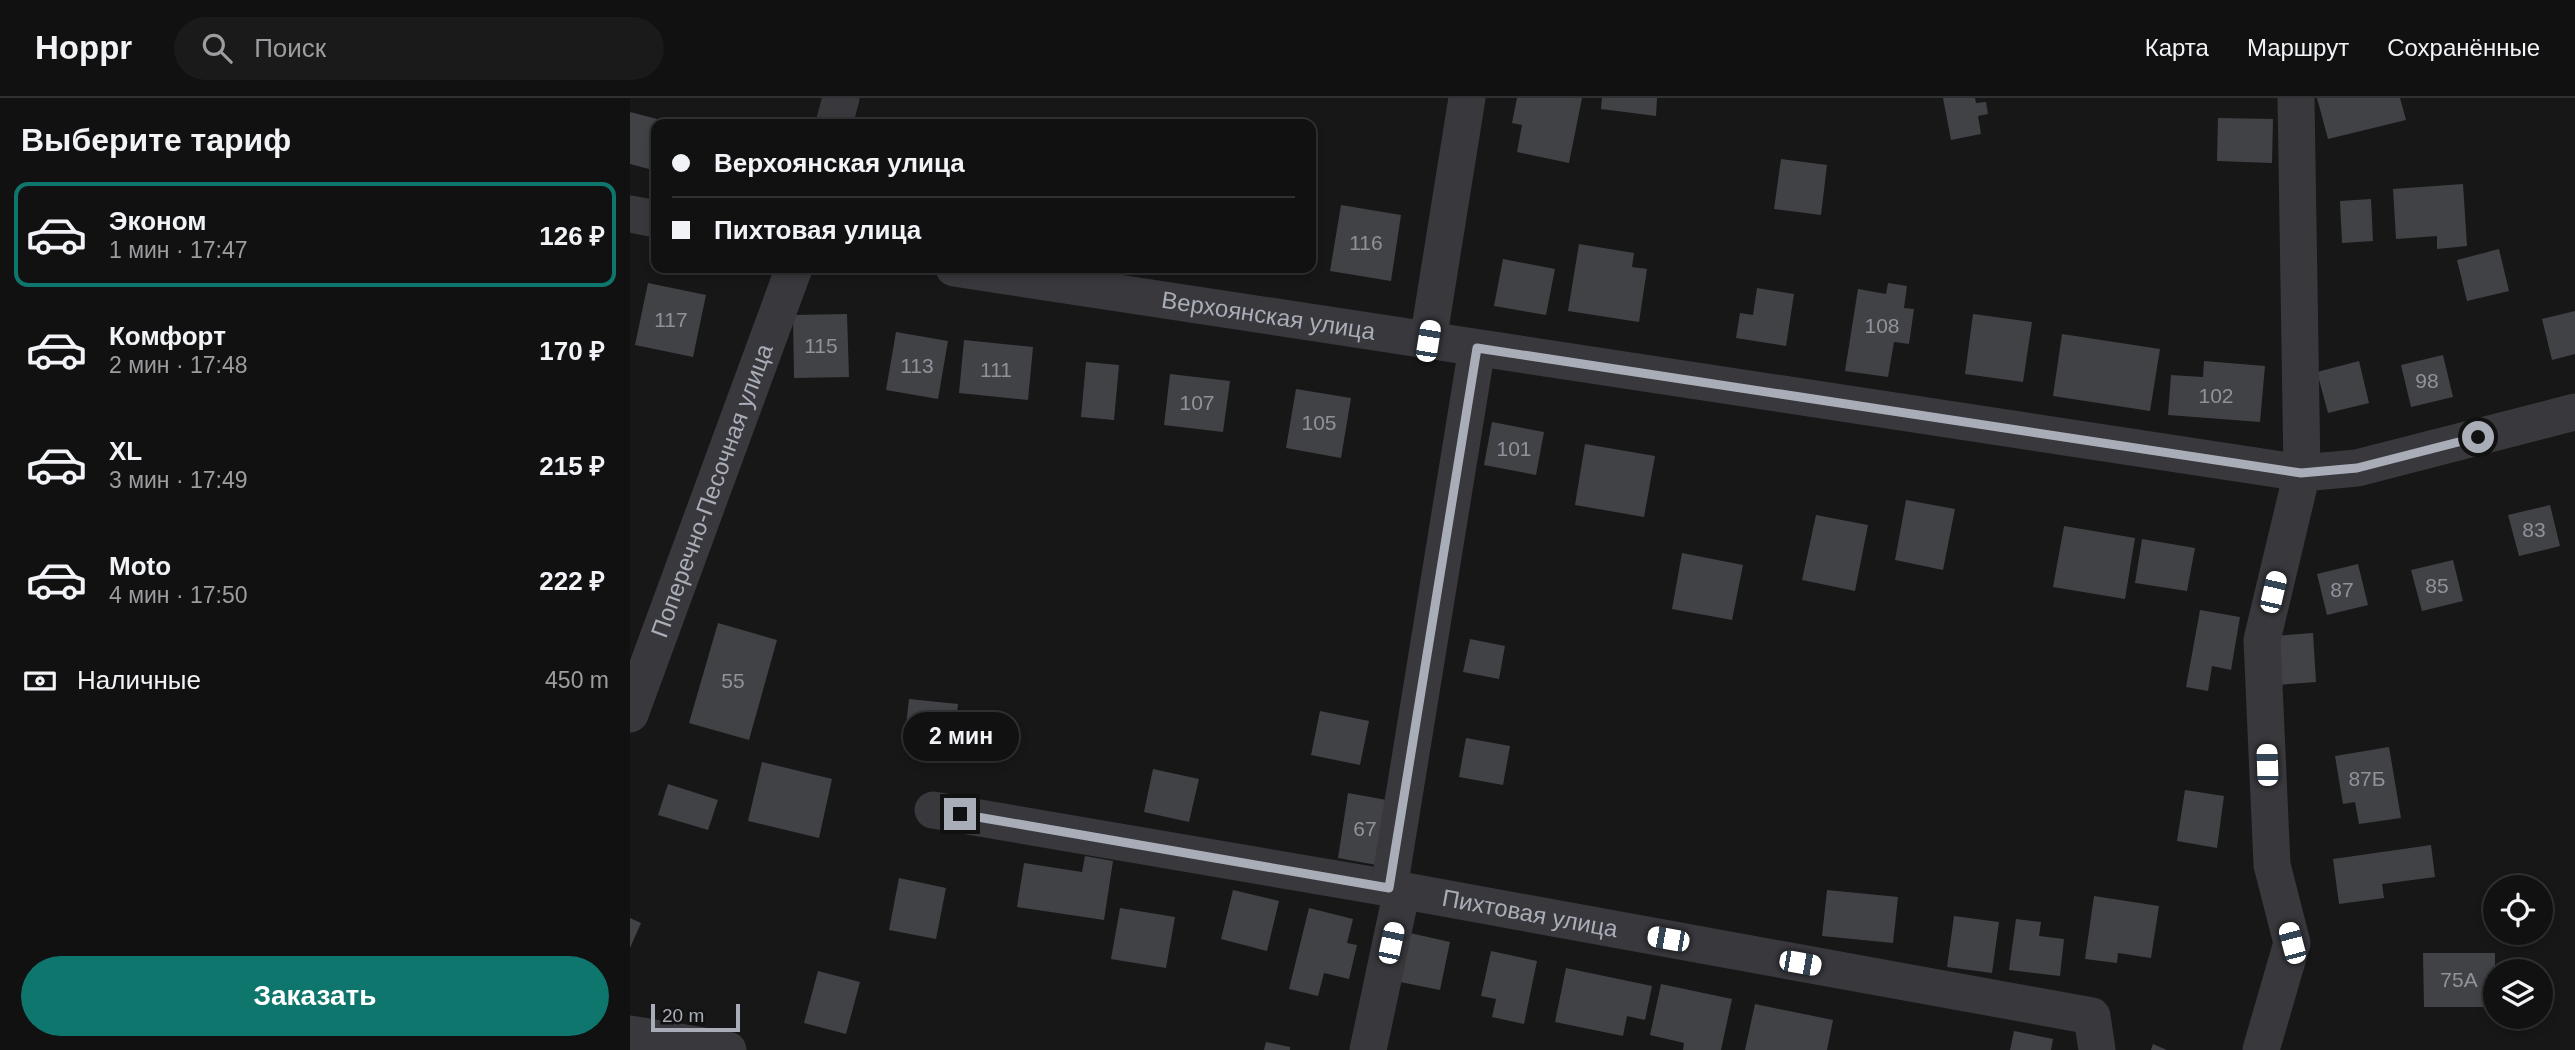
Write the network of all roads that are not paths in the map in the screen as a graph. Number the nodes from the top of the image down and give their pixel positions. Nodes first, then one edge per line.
1 (841, 98) edge
2 (1467, 98) edge
3 (2296, 98) edge
4 (835, 119) edge
5 (630, 214) edge
6 (651, 218) edge
7 (792, 273) edge
8 (986, 273) edge
9 (1428, 341) junction
10 (1477, 348) junction
11 (2575, 412) edge
12 (2301, 473) junction
13 (630, 714) edge
14 (933, 810) dead end
15 (1396, 889) junction
16 (630, 1034) edge
17 (728, 1050) edge
18 (1368, 1050) edge
19 (2097, 1050) edge
20 (2261, 1050) edge

1 - 4 street
2 - 9 street
3 - 12 street
5 - 6 street
7 - 13 street, Поперечно-Песочная улица
8 - 9 street, Верхоянская улица
9 - 10 street, Верхоянская улица
10 - 12 street, Верхоянская улица
10 - 15 street
11 - 12 street, Верхоянская улица
12 - 20 street
14 - 15 street, Пихтовая улица
15 - 18 street
15 - 19 street, Пихтовая улица
16 - 17 street

